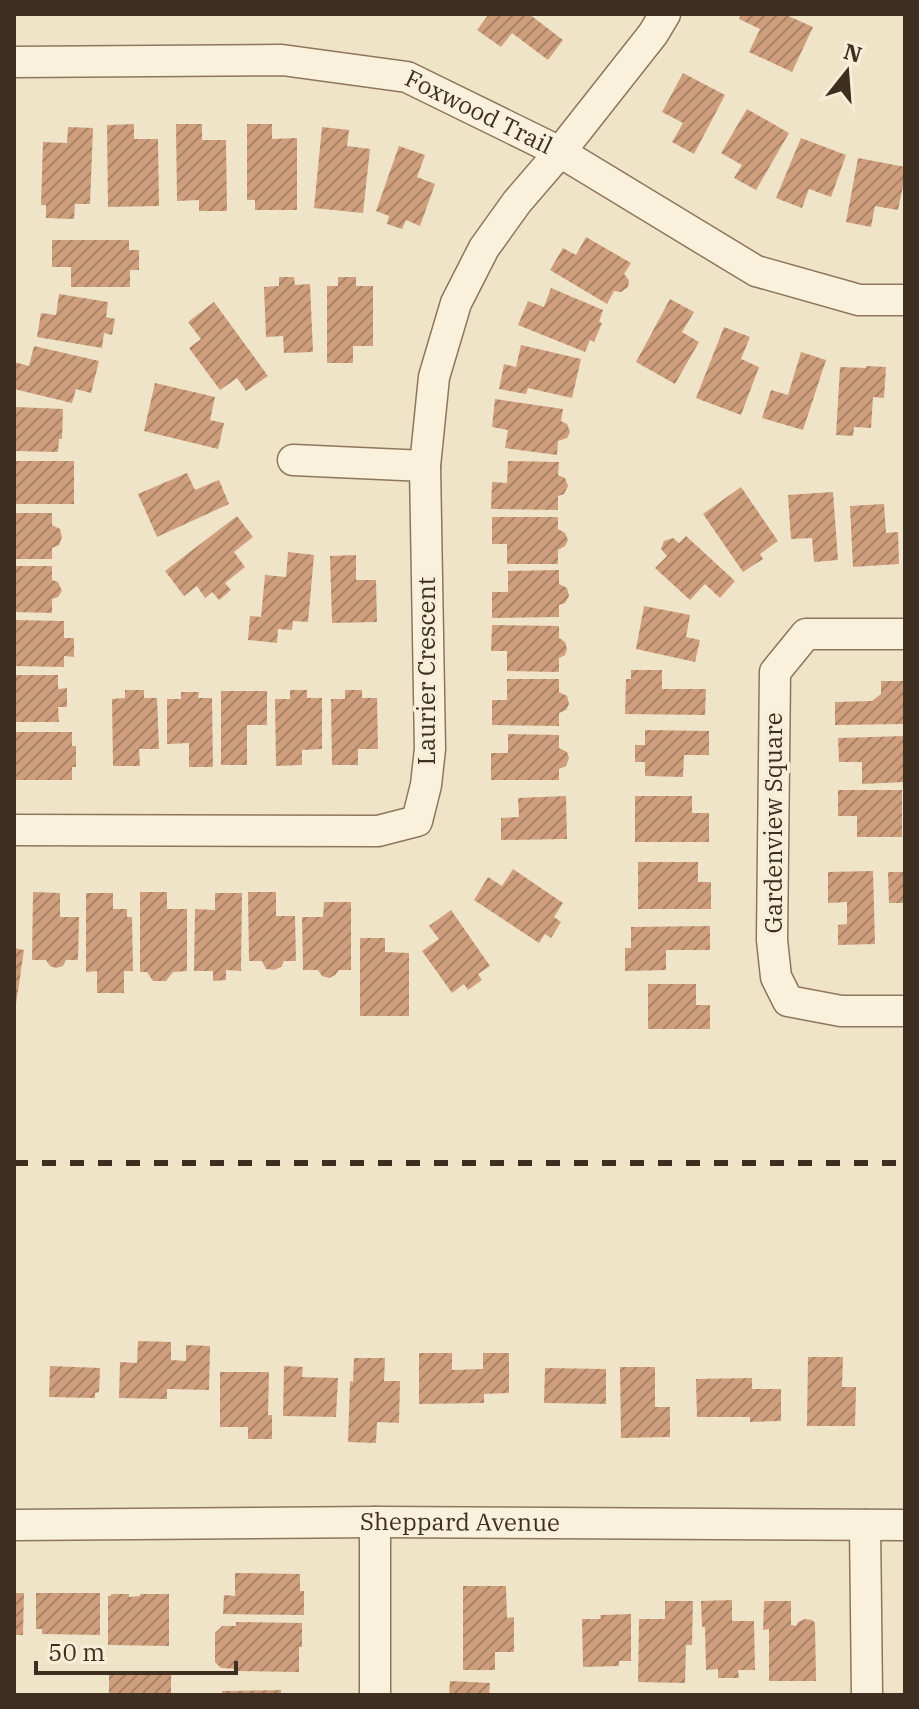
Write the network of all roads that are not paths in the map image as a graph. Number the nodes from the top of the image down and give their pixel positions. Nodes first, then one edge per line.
1 (665, 14) edge
2 (14, 62) edge
3 (560, 152) junction
4 (905, 300) edge
5 (293, 460) dead end
6 (425, 466) junction
7 (905, 634) edge
8 (14, 830) edge
9 (905, 1011) edge
10 (375, 1522) junction
11 (14, 1525) edge
12 (865, 1525) junction
13 (905, 1525) edge
14 (375, 1695) edge
15 (867, 1695) edge

1 - 3 street, Laurier Crescent
2 - 3 street, Foxwood Trail
3 - 4 street, Foxwood Trail
3 - 6 street, Laurier Crescent
5 - 6 street
6 - 8 street, Laurier Crescent
7 - 9 street, Gardenview Square
10 - 11 street, Sheppard Avenue
10 - 12 street, Sheppard Avenue
10 - 14 street
12 - 13 street, Sheppard Avenue
12 - 15 street

